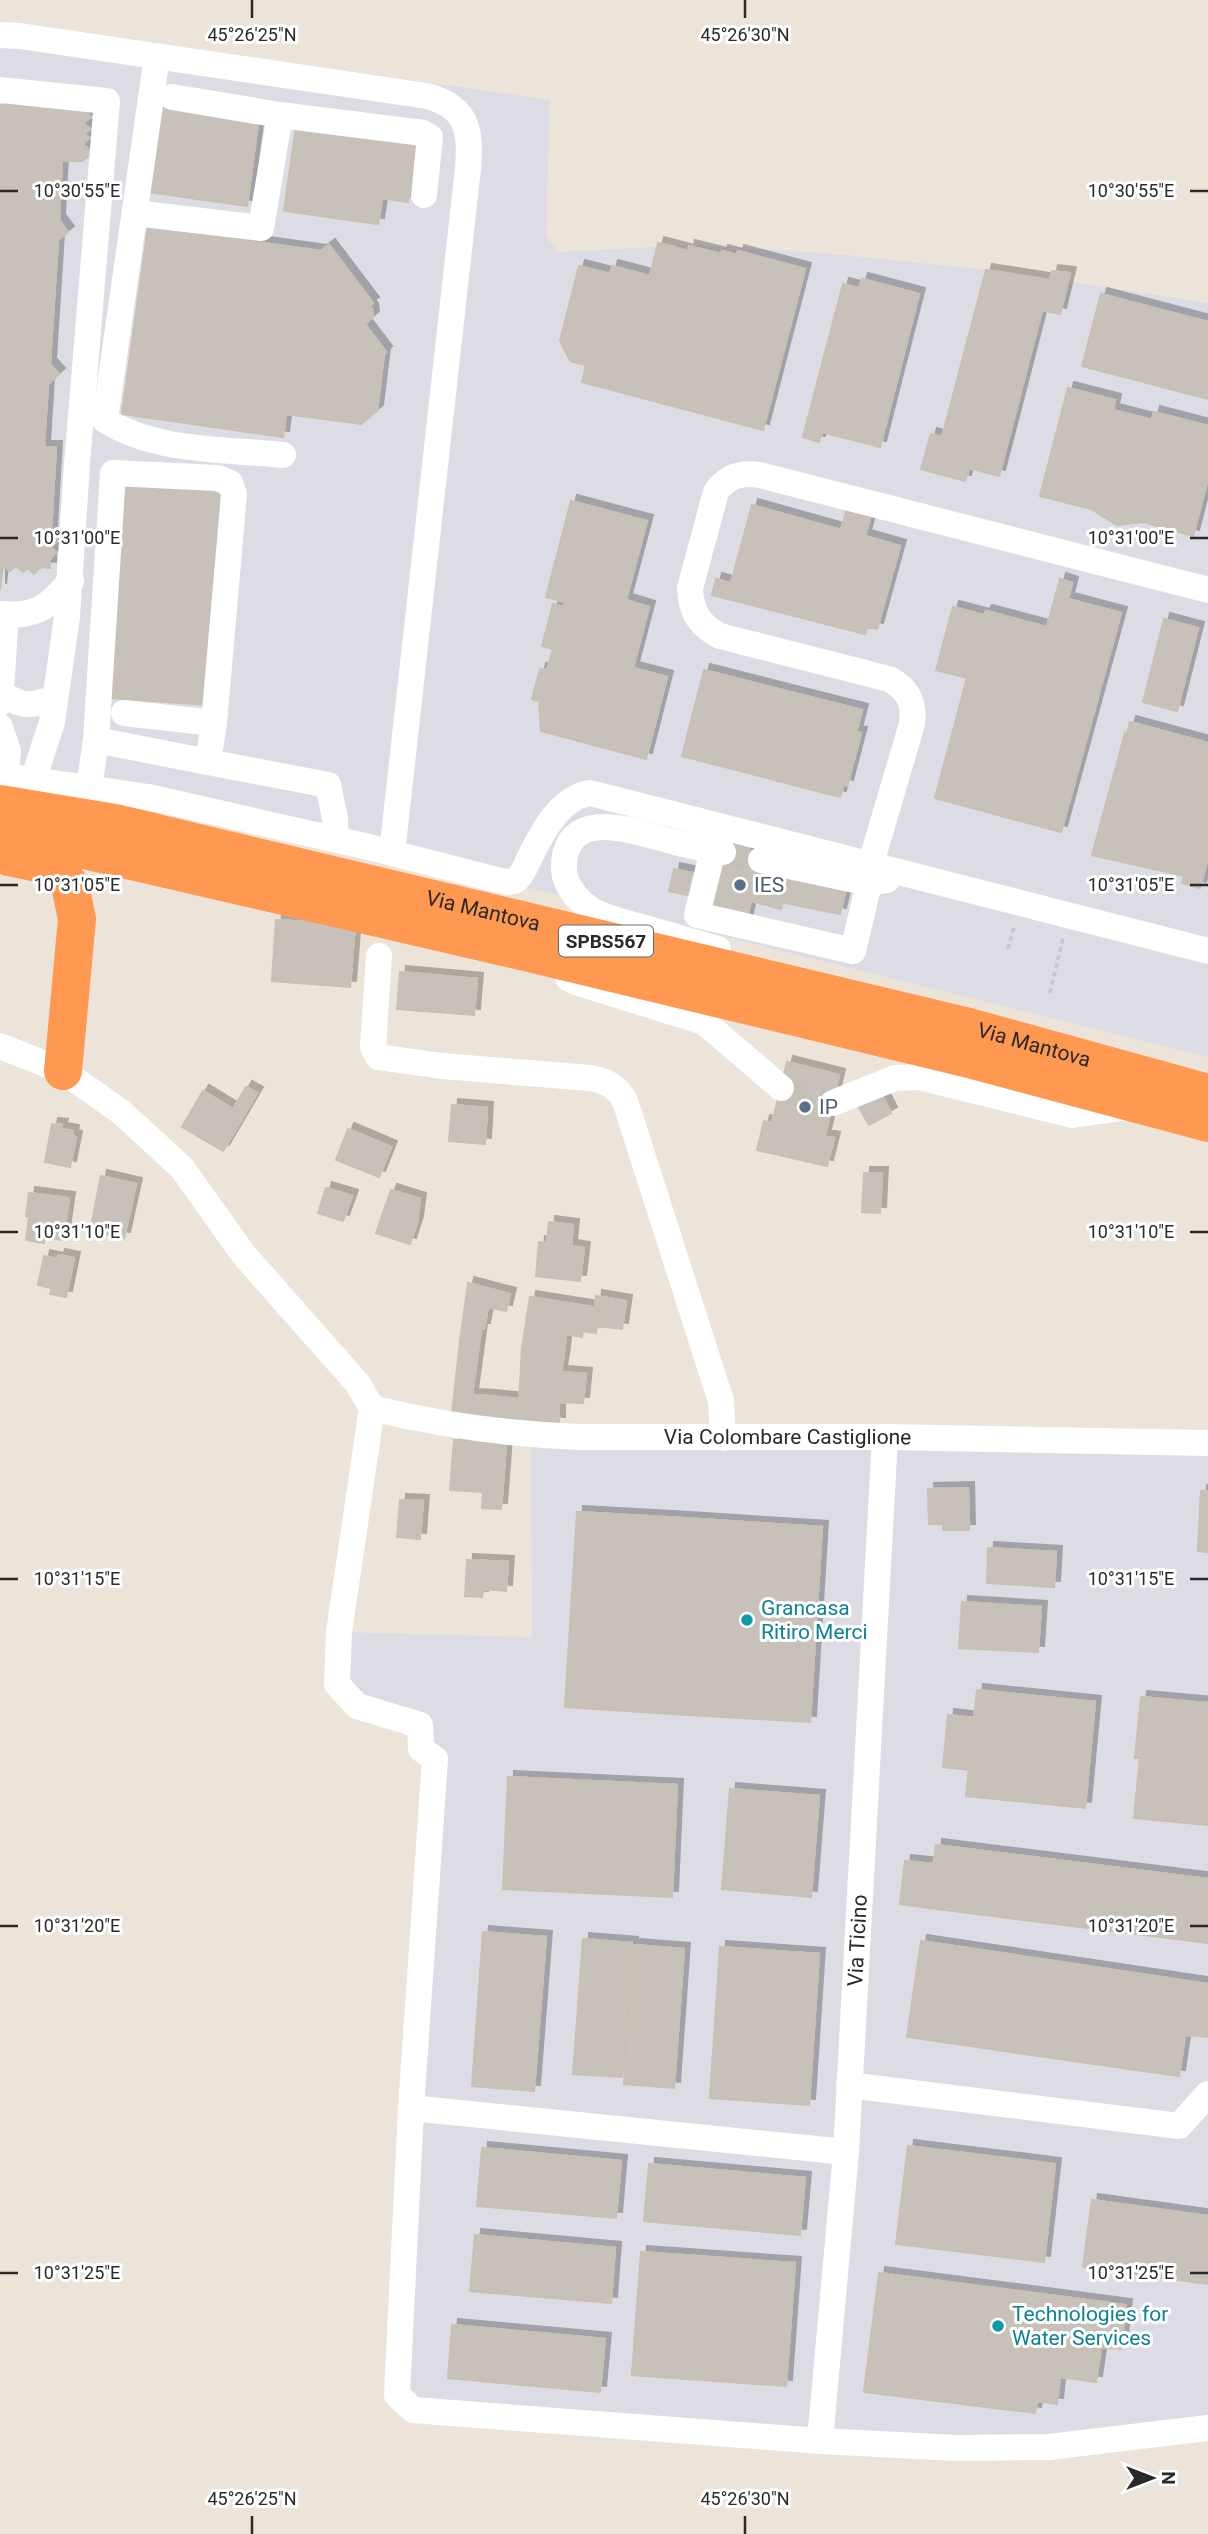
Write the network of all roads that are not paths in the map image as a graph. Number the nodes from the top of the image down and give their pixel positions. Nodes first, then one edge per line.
1 (0, 35) edge
2 (157, 56) junction
3 (0, 90) edge
4 (173, 97) dead end
5 (280, 115) junction
6 (424, 195) dead end
7 (135, 213) junction
8 (282, 455) dead end
9 (71, 581) junction
10 (1208, 590) edge
11 (12, 614) edge
12 (64, 635) junction
13 (1, 693) edge
14 (55, 698) junction
15 (0, 703) edge
16 (124, 713) dead end
17 (214, 723) junction
18 (0, 727) edge
19 (96, 740) junction
20 (208, 762) junction
21 (33, 780) junction
22 (2, 785) edge
23 (89, 788) junction
24 (0, 835) edge
25 (336, 839) junction
26 (392, 853) junction
27 (0, 856) edge
28 (761, 860) tunnel mouth
29 (870, 873) junction
30 (193, 876) junction
31 (77, 919) junction
32 (521, 951) junction
33 (1208, 951) edge
34 (379, 956) dead end
35 (816, 992) junction
36 (0, 1046) edge
37 (63, 1071) junction
38 (1208, 1079) edge
39 (781, 1088) tunnel mouth
40 (1141, 1090) junction
41 (1208, 1093) edge
42 (833, 1103) tunnel mouth
43 (1208, 1123) edge
44 (372, 1409) junction
45 (885, 1437) junction
46 (723, 1438) junction
47 (1208, 1443) edge
48 (849, 2085) junction
49 (1208, 2094) edge
50 (411, 2108) junction
51 (846, 2152) junction
52 (1208, 2428) edge
53 (820, 2441) junction

1 - 2 street
2 - 7 street
2 - 26 street
3 - 9 street
4 - 5 street
5 - 6 street
5 - 7 street
7 - 8 street
9 - 11 street
9 - 12 street
10 - 29 street
11 - 12 street
11 - 13 street
12 - 14 street
13 - 14 street
13 - 15 street
14 - 21 street
16 - 17 street
17 - 19 street
17 - 20 street
18 - 22 street
19 - 20 street
19 - 23 street
20 - 25 street
21 - 22 street
21 - 23 street
22 - 35 highway, Via Mantova / SPBS567
23 - 25 street
24 - 30 highway, Via Mantova / SPBS567
25 - 26 street
26 - 29 street
27 - 31 highway
28 - 29 street
29 - 33 street
29 - 35 street
30 - 31 highway
30 - 32 highway, Via Mantova / SPBS567
31 - 37 highway
32 - 39 street
32 - 40 highway, Via Mantova / SPBS567
34 - 46 street
35 - 40 highway, Via Mantova / SPBS567
36 - 37 street
37 - 44 street
38 - 40 highway
40 - 41 highway, Via Mantova / SPBS567
40 - 42 street
40 - 43 highway, Via Mantova / SPBS567
44 - 46 street, Via Colombare Castiglione
44 - 50 street
45 - 46 street, Via Colombare Castiglione
45 - 47 street, Via Colombare Castiglione
45 - 48 street, Via Ticino
48 - 49 street
48 - 51 street, Via Ticino
50 - 51 street
50 - 53 street
51 - 53 street, Via Ticino
52 - 53 street

